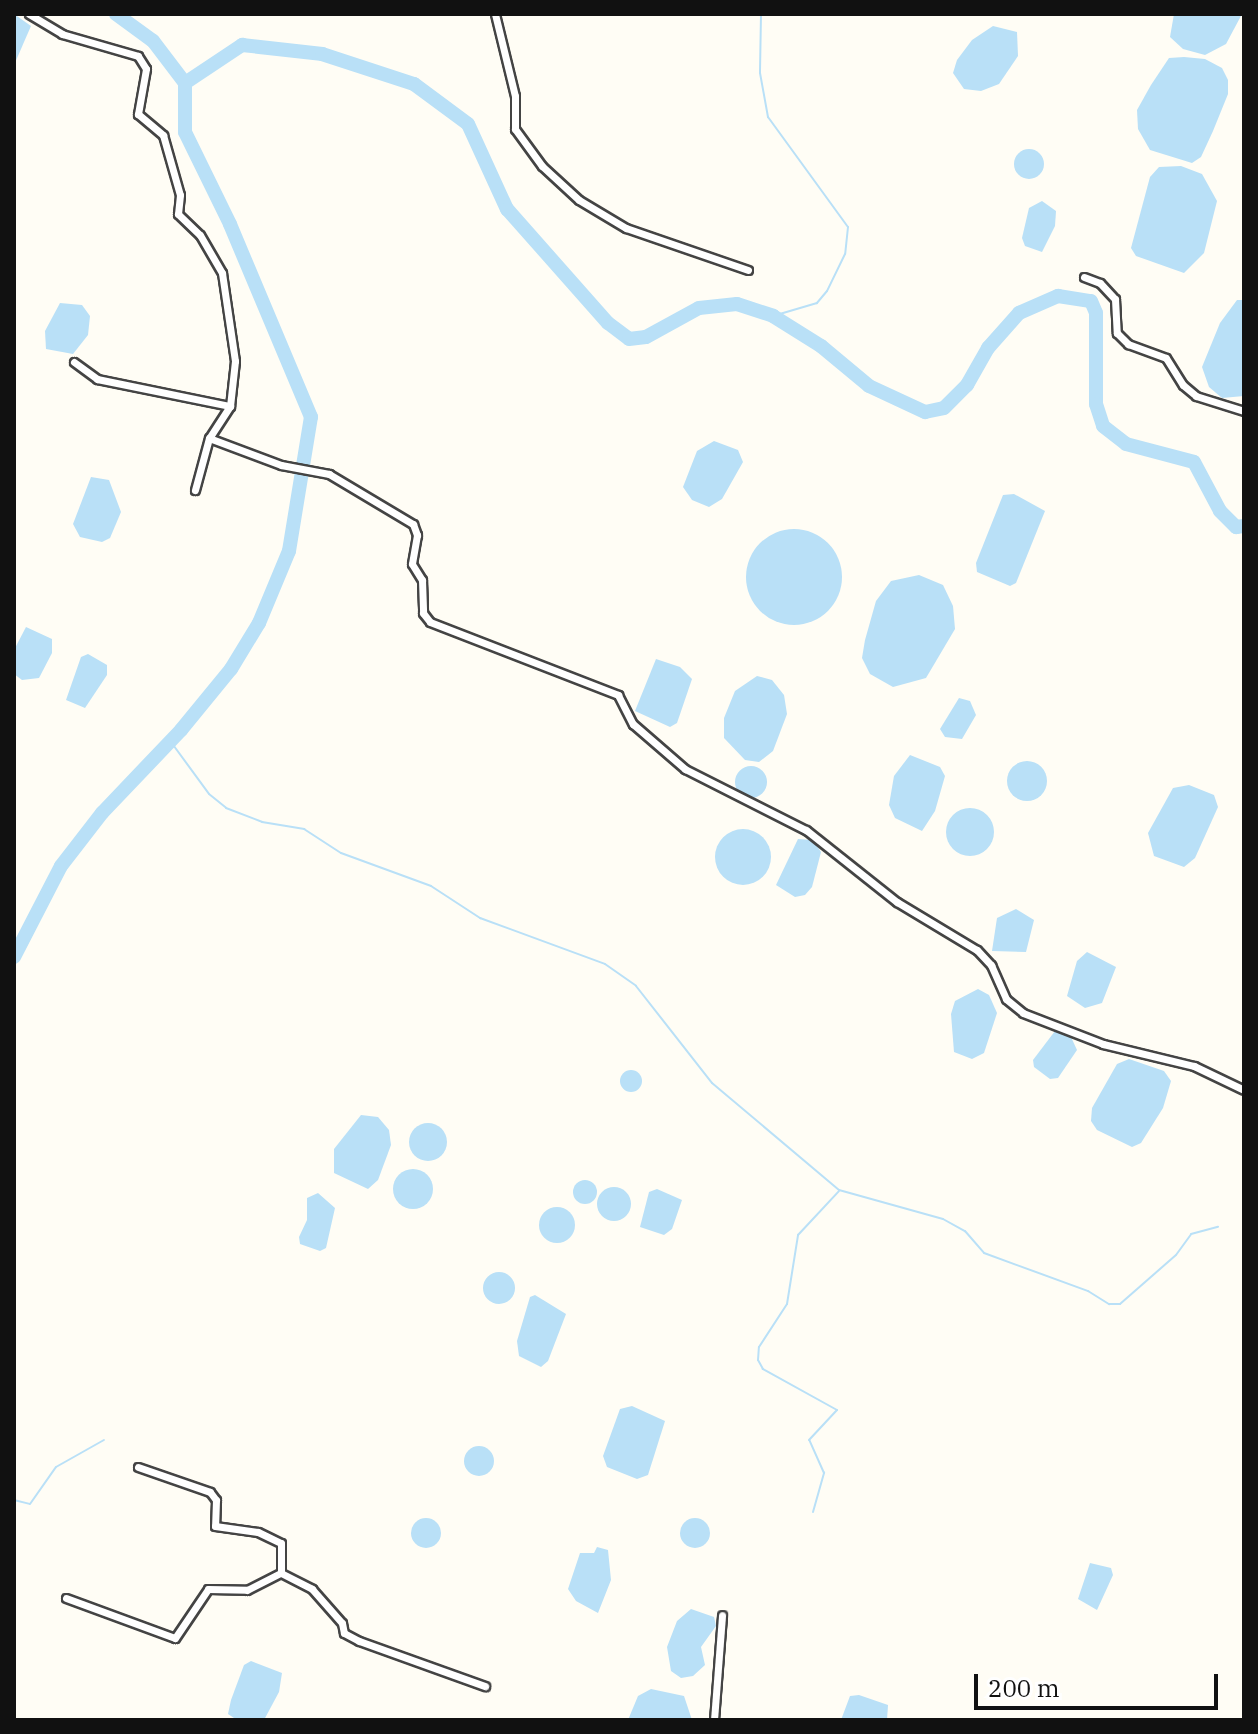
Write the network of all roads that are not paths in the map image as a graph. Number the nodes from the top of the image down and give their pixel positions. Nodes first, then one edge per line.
1 (29, 14) edge
2 (495, 14) edge
3 (748, 270) dead end
4 (1084, 277) dead end
5 (74, 362) dead end
6 (230, 406) junction
7 (1244, 411) edge
8 (209, 438) junction
9 (195, 490) dead end
10 (1244, 1090) edge
11 (138, 1467) dead end
12 (281, 1573) junction
13 (66, 1598) dead end
14 (722, 1615) dead end
15 (485, 1686) dead end
16 (714, 1720) edge

1 - 6 street
2 - 3 street
4 - 7 street
5 - 6 street
6 - 8 street
8 - 9 street
8 - 10 street
11 - 12 street
12 - 13 street
12 - 15 street
14 - 16 street

